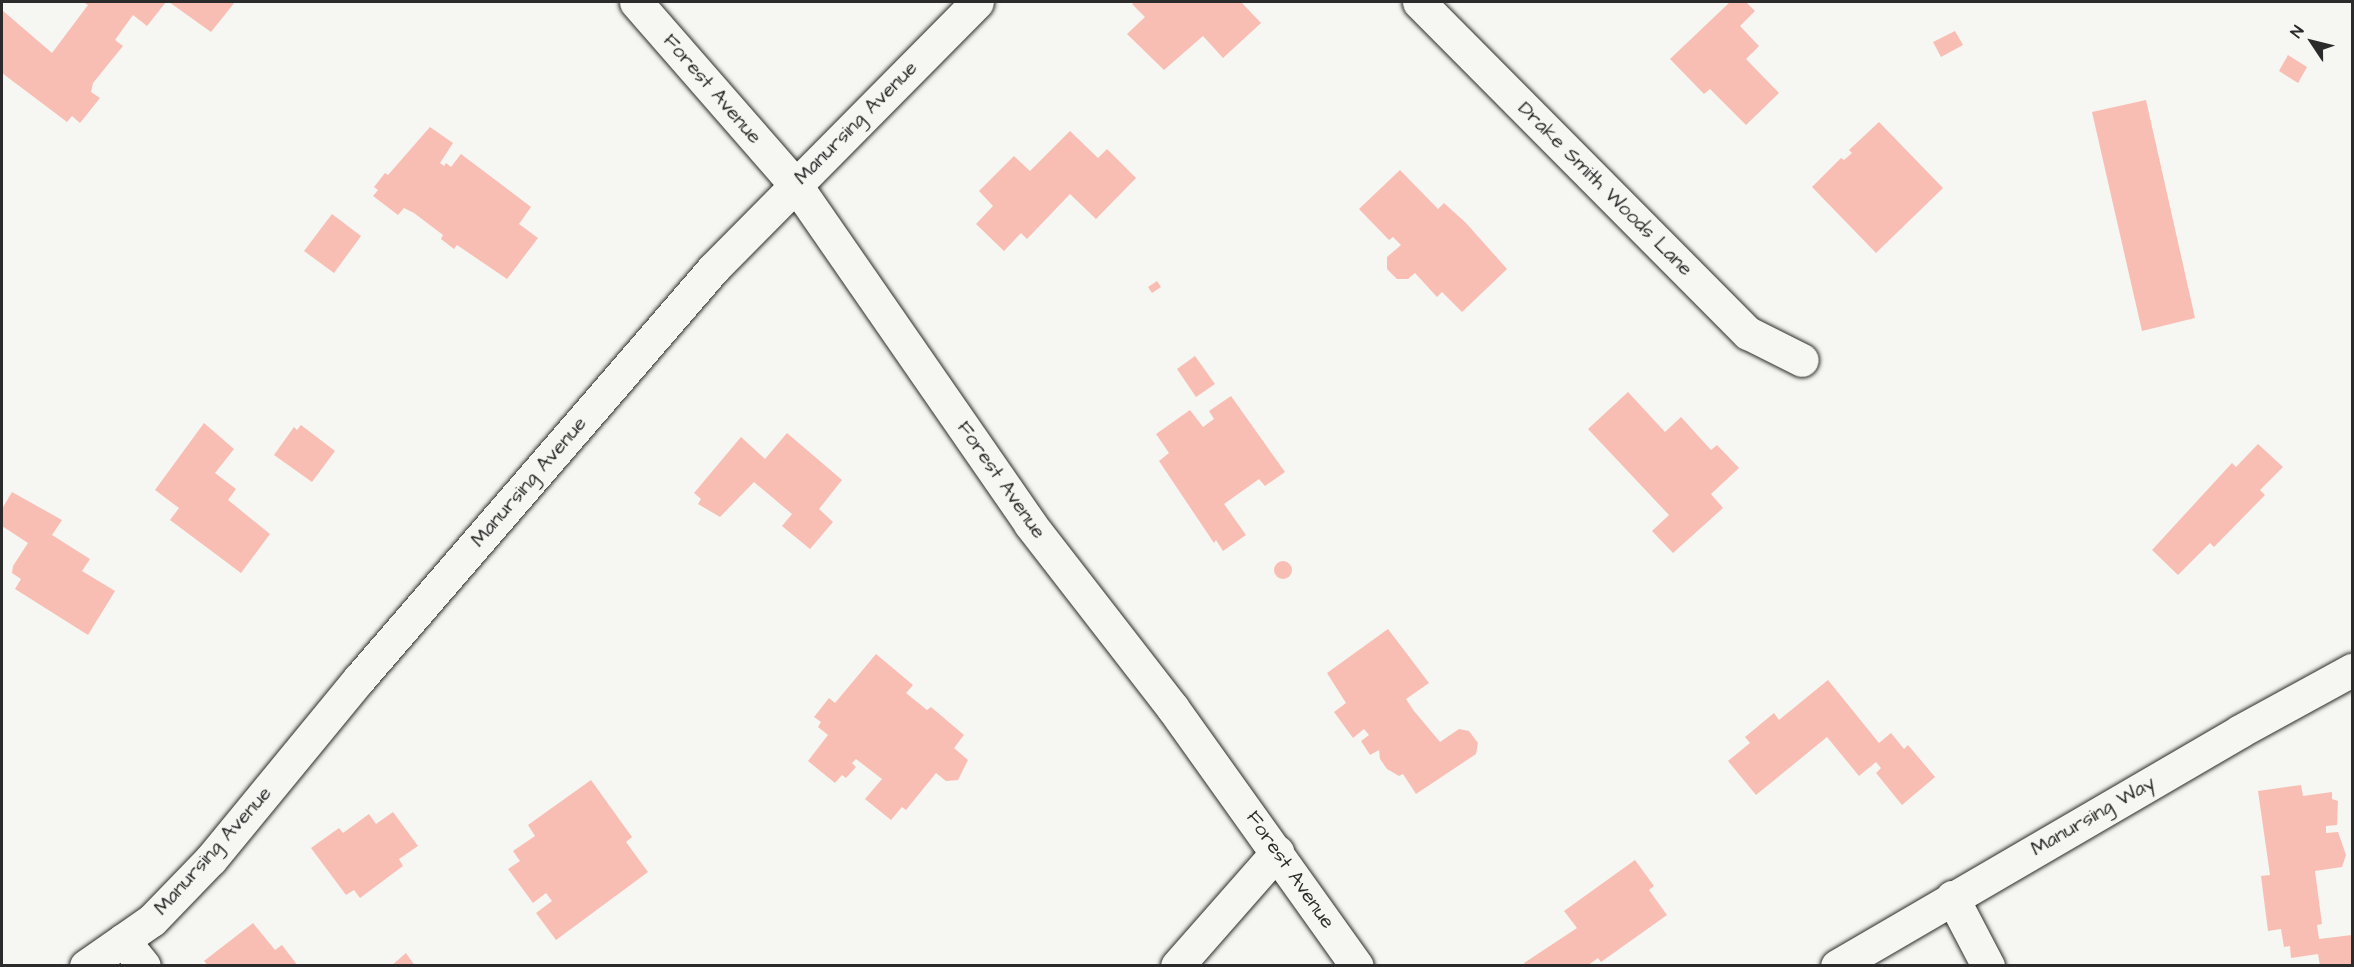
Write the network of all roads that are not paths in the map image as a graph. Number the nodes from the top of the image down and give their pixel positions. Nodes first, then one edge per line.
1 (636, 2) edge
2 (977, 2) edge
3 (1419, 2) edge
4 (795, 184) junction
5 (1802, 360) dead end
6 (2352, 670) edge
7 (1277, 852) junction
8 (1952, 897) junction
9 (123, 940) junction
10 (86, 966) edge
11 (144, 966) edge
12 (1177, 966) edge
13 (1357, 966) edge
14 (1837, 966) edge
15 (1988, 966) edge

1 - 4 street, Forest Avenue
2 - 4 street, Manursing Avenue
3 - 5 street, Drake Smith Woods Lane
4 - 7 street, Forest Avenue
4 - 9 street, Manursing Avenue
6 - 8 street, Manursing Way
7 - 12 street
7 - 13 street, Forest Avenue
8 - 14 street, Manursing Way
8 - 15 street
9 - 10 street, Manursing Avenue
9 - 11 street

